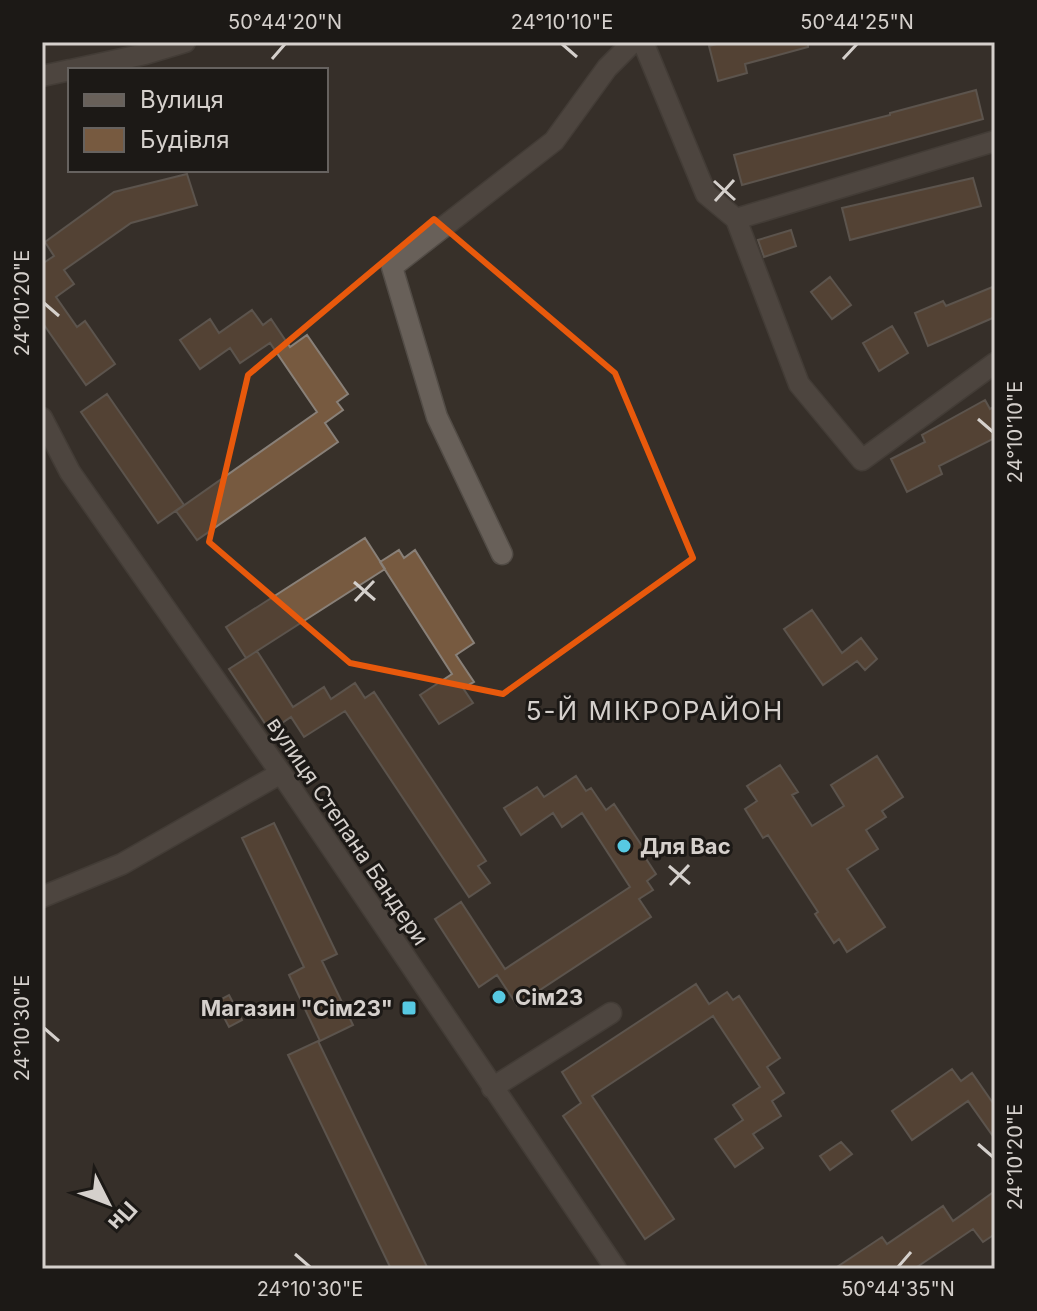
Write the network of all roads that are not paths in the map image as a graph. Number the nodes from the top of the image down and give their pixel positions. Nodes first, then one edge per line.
1 (185, 42) edge
2 (633, 42) edge
3 (643, 42) edge
4 (79, 68) edge
5 (68, 70) edge
6 (42, 76) edge
7 (995, 141) edge
8 (736, 219) junction
9 (995, 363) edge
10 (42, 418) edge
11 (502, 554) dead end
12 (281, 773) junction
13 (42, 897) edge
14 (611, 1013) dead end
15 (492, 1088) junction
16 (616, 1269) edge

1 - 4 street
2 - 11 street
3 - 8 street
5 - 6 street
7 - 8 street
8 - 9 street
10 - 12 street, вулиця Степана Бандери
12 - 13 street
12 - 15 street, вулиця Степана Бандери
14 - 15 street
15 - 16 street, вулиця Степана Бандери

